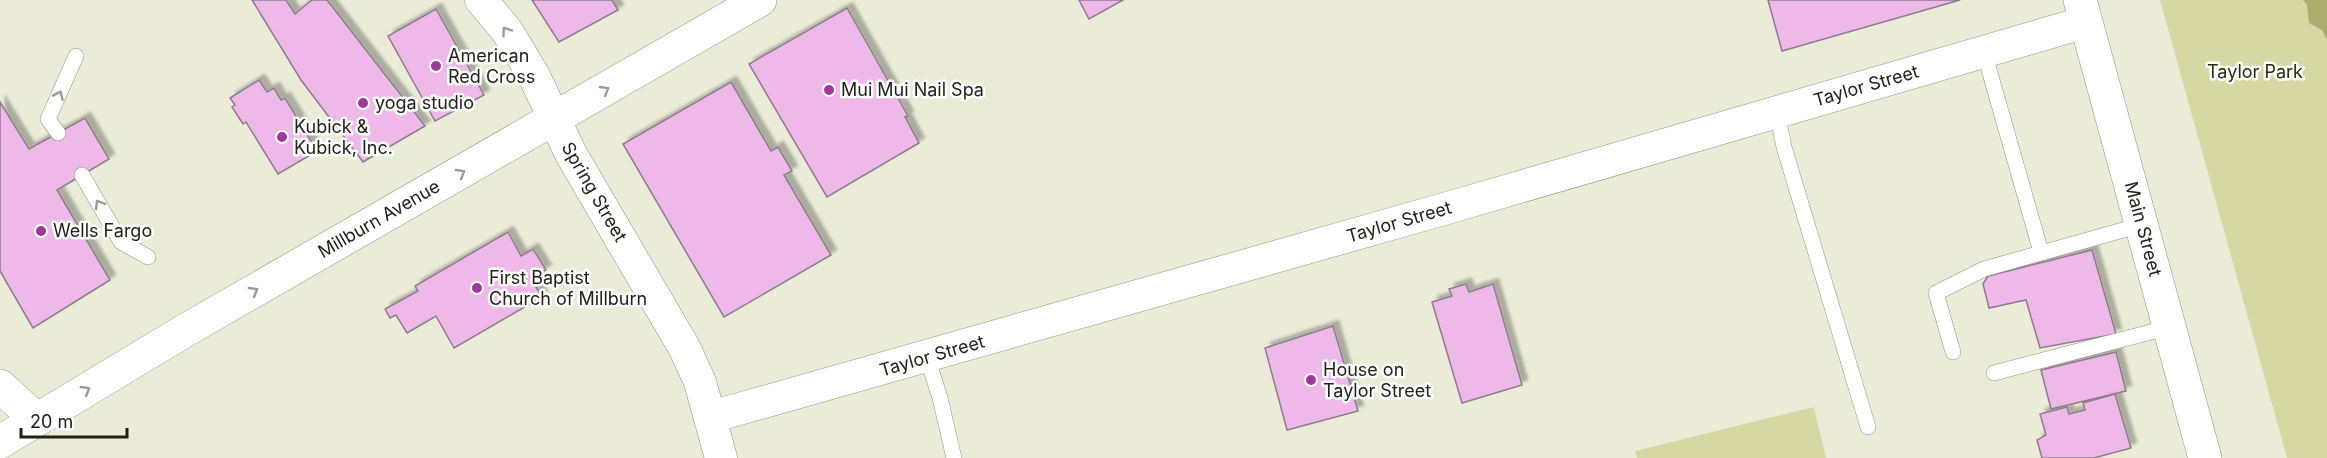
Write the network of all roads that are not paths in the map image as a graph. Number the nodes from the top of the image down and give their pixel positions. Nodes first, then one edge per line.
1 (481, 0) edge
2 (760, 0) edge
3 (2083, 11) edge
4 (1984, 52) junction
5 (76, 56) dead end
6 (1777, 112) junction
7 (554, 119) junction
8 (58, 133) dead end
9 (82, 175) dead end
10 (2141, 225) junction
11 (2041, 252) junction
12 (148, 257) dead end
13 (2170, 327) junction
14 (1953, 352) dead end
15 (927, 357) junction
16 (1994, 373) dead end
17 (0, 386) edge
18 (711, 417) junction
19 (37, 420) junction
20 (1868, 427) dead end
21 (0, 442) edge
22 (721, 458) edge
23 (954, 458) edge
24 (2205, 458) edge

7 -> 1 street, Spring Street
7 -> 2 main road, Millburn Avenue
3 - 4 street, Taylor Street
3 - 10 main road, Main Street
4 - 6 street, Taylor Street
4 - 11 lane
8 -> 5 lane
6 - 15 street, Taylor Street
6 - 20 lane
7 - 18 street, Spring Street
19 -> 7 main road, Millburn Avenue
12 -> 9 lane
10 - 11 lane
10 - 13 main road, Main Street
11 - 14 lane
13 - 16 lane
13 - 24 main road, Main Street
15 - 18 street, Taylor Street
15 - 23 lane
17 - 19 main road
18 - 22 street, Spring Street
19 - 21 main road, Millburn Avenue

